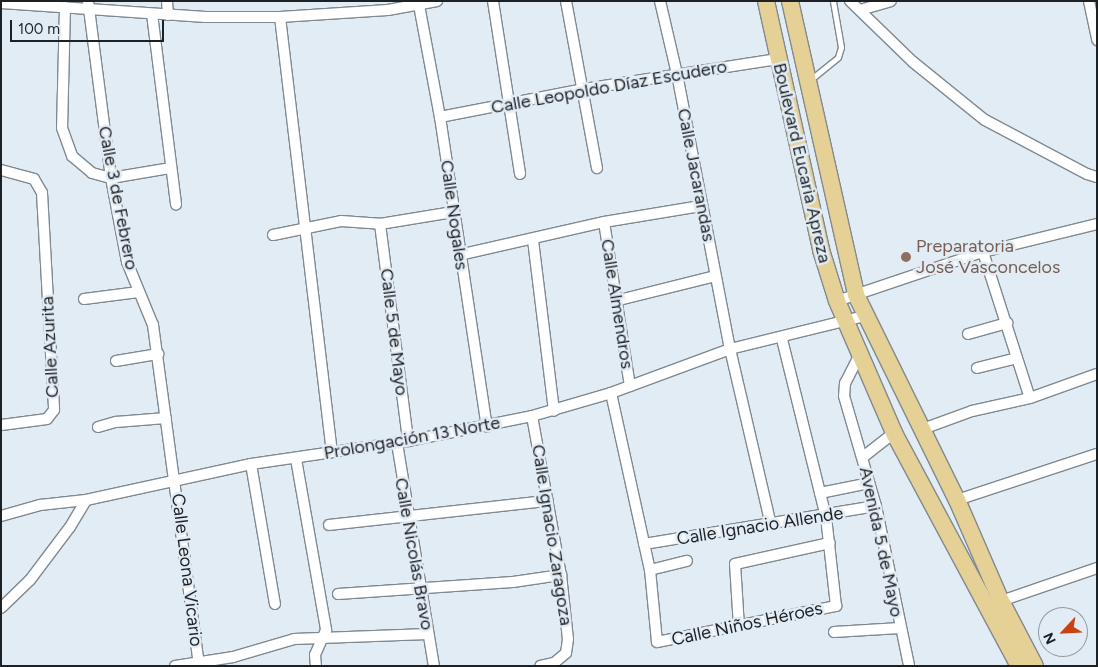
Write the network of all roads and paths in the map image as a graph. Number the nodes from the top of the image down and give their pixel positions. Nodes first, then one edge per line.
1 (167, 1) edge
2 (436, 1) edge
3 (493, 1) edge
4 (566, 1) edge
5 (660, 1) edge
6 (766, 1) edge
7 (790, 1) edge
8 (833, 1) edge
9 (850, 1) edge
10 (891, 1) edge
11 (1089, 1) edge
12 (1, 3) edge
13 (879, 3) edge
14 (88, 5) edge
15 (419, 5) junction
16 (387, 6) edge
17 (65, 7) junction
18 (860, 10) junction
19 (152, 14) junction
20 (168, 15) junction
21 (280, 17) junction
22 (1097, 40) edge
23 (778, 59) junction
24 (677, 74) junction
25 (808, 81) junction
26 (584, 90) junction
27 (510, 104) junction
28 (440, 118) junction
29 (171, 168) junction
30 (597, 168) dead end
31 (1, 170) edge
32 (520, 174) dead end
33 (1097, 177) edge
34 (111, 178) junction
35 (176, 204) dead end
36 (701, 206) junction
37 (453, 212) junction
38 (604, 222) junction
39 (380, 224) junction
40 (1097, 224) edge
41 (303, 229) junction
42 (273, 235) dead end
43 (533, 240) junction
44 (983, 252) junction
45 (459, 256) junction
46 (715, 276) junction
47 (140, 292) junction
48 (856, 295) junction
49 (84, 299) dead end
50 (615, 301) junction
51 (837, 301) junction
52 (864, 316) junction
53 (847, 323) junction
54 (1007, 323) junction
55 (968, 334) dead end
56 (782, 339) junction
57 (730, 349) junction
58 (158, 354) junction
59 (859, 356) junction
60 (1017, 358) junction
61 (116, 361) dead end
62 (977, 368) dead end
63 (1097, 374) edge
64 (630, 386) junction
65 (611, 393) junction
66 (1030, 398) junction
67 (554, 411) junction
68 (532, 416) junction
69 (166, 418) junction
70 (1, 425) edge
71 (487, 426) junction
72 (98, 427) dead end
73 (920, 430) junction
74 (894, 433) junction
75 (408, 441) junction
76 (397, 443) junction
77 (332, 452) junction
78 (1097, 454) edge
79 (863, 457) junction
80 (296, 458) junction
81 (251, 464) junction
82 (175, 480) junction
83 (869, 483) junction
84 (820, 493) junction
85 (86, 500) junction
86 (957, 500) junction
87 (548, 501) junction
88 (876, 506) junction
89 (1, 516) edge
90 (826, 517) junction
91 (407, 518) junction
92 (771, 525) junction
93 (329, 526) dead end
94 (830, 542) junction
95 (644, 544) junction
96 (687, 561) dead end
97 (1097, 568) edge
98 (650, 570) junction
99 (561, 575) junction
100 (420, 587) junction
101 (338, 594) dead end
102 (275, 604) dead end
103 (995, 604) junction
104 (1, 608) edge
105 (739, 626) junction
106 (900, 628) junction
107 (834, 632) dead end
108 (428, 634) junction
109 (323, 638) junction
110 (198, 660) junction
111 (234, 661) edge
112 (175, 666) edge
113 (316, 666) edge
114 (434, 666) edge
115 (540, 666) edge
116 (909, 666) edge
117 (1020, 666) edge
118 (1035, 666) edge

1 - 20 street
2 - 15 street
3 - 27 street
4 - 26 street
5 - 24 street, Calle Jacarandas
6 - 23 main road, Boulevard Eucaria Apreza
7 - 25 main road, Boulevard Eucaria Apreza
8 - 25 lane
9 - 18 street
10 - 13 street
11 - 22 street
12 - 17 street
13 - 18 street
14 - 17 street
14 - 19 street
14 - 34 street, Calle 3 de Febrero
15 - 16 street
15 - 28 street, Calle Nogales
16 - 21 street
17 - 34 street
18 - 33 street
19 - 20 street
19 - 29 street
20 - 21 street
21 - 41 street
23 - 24 street, Calle Leopoldo Díaz Escudero
23 - 51 main road, Boulevard Eucaria Apreza
24 - 26 street, Calle Leopoldo Díaz Escudero
24 - 36 street, Calle Jacarandas
25 - 48 main road, Boulevard Eucaria Apreza
26 - 27 street, Calle Leopoldo Díaz Escudero
26 - 30 street
27 - 28 street, Calle Leopoldo Díaz Escudero
27 - 32 street
28 - 37 street, Calle Nogales
29 - 34 street
29 - 35 street
31 - 70 street, Calle Azurita
34 - 47 street, Calle 3 de Febrero
36 - 38 street
36 - 46 street, Calle Jacarandas
37 - 39 street
37 - 45 street, Calle Nogales
38 - 43 street
38 - 50 street, Calle Almendros
39 - 41 street
39 - 75 street, Calle 5 de Mayo
40 - 44 street
41 - 42 street
41 - 77 street
43 - 45 street
43 - 67 street
44 - 48 street
44 - 54 street
45 - 71 street, Calle Nogales
46 - 50 street
46 - 57 street, Calle Jacarandas
47 - 49 street
47 - 58 street, Calle 3 de Febrero
48 - 51 street
48 - 52 main road, Boulevard Eucaria Apreza
50 - 64 street, Calle Almendros
51 - 53 main road, Boulevard Eucaria Apreza
52 - 53 street, Prolongación 13 Norte
52 - 73 main road, Boulevard Eucaria Apreza
53 - 56 street, Prolongación 13 Norte
53 - 59 main road, Boulevard Eucaria Apreza
54 - 55 street
54 - 60 street
56 - 57 street, Prolongación 13 Norte
56 - 84 street, Calle Niños Héroes
57 - 64 street, Prolongación 13 Norte
57 - 92 street, Calle Jacarandas
58 - 61 street
58 - 69 street, Calle 3 de Febrero
59 - 74 main road, Boulevard Eucaria Apreza
59 - 79 street
60 - 62 street
60 - 66 street
63 - 66 street
64 - 65 street, Prolongación 13 Norte
65 - 67 street, Prolongación 13 Norte
65 - 95 street
66 - 73 street
67 - 68 street, Prolongación 13 Norte
68 - 71 street, Prolongación 13 Norte
68 - 87 street, Calle Ignacio Zaragoza
69 - 72 street
69 - 82 street, Calle 3 de Febrero
71 - 75 street, Prolongación 13 Norte
73 - 86 main road, Boulevard Eucaria Apreza
74 - 79 street, Avenida 5 de Mayo
74 - 103 main road, Boulevard Eucaria Apreza
75 - 76 street, Prolongación 13 Norte
76 - 77 street, Prolongación 13 Norte
76 - 91 street, Calle Nicolás Bravo
77 - 80 street, Prolongación 13 Norte
78 - 86 street
79 - 83 street, Avenida 5 de Mayo
80 - 81 street, Prolongación 13 Norte
80 - 109 street
81 - 82 street, Prolongación 13 Norte
81 - 102 street
82 - 85 street, Prolongación 13 Norte
82 - 110 street, Calle Leona Vicario
83 - 84 street
83 - 88 street, Avenida 5 de Mayo
84 - 90 street, Calle Niños Héroes
85 - 89 street, Prolongación 13 Norte
85 - 104 street
86 - 103 main road, Boulevard Eucaria Apreza
87 - 91 street
87 - 99 street, Calle Ignacio Zaragoza
88 - 90 street, Calle Ignacio Allende
88 - 106 street, Avenida 5 de Mayo
90 - 92 street, Calle Ignacio Allende
90 - 94 street, Calle Niños Héroes
91 - 93 street
91 - 100 street, Calle Nicolás Bravo
92 - 95 street, Calle Ignacio Allende
94 - 105 street
94 - 105 street, Calle Niños Héroes
95 - 98 street
96 - 98 street
97 - 103 street
98 - 105 street, Calle Niños Héroes
99 - 100 street
99 - 115 street, Calle Ignacio Zaragoza
100 - 101 street
100 - 108 street, Calle Nicolás Bravo
103 - 117 main road
103 - 118 main road
106 - 107 street
106 - 116 street, Avenida 5 de Mayo
108 - 109 street
108 - 114 street, Calle Nicolás Bravo
109 - 111 street
109 - 113 street
110 - 111 street
110 - 112 street

